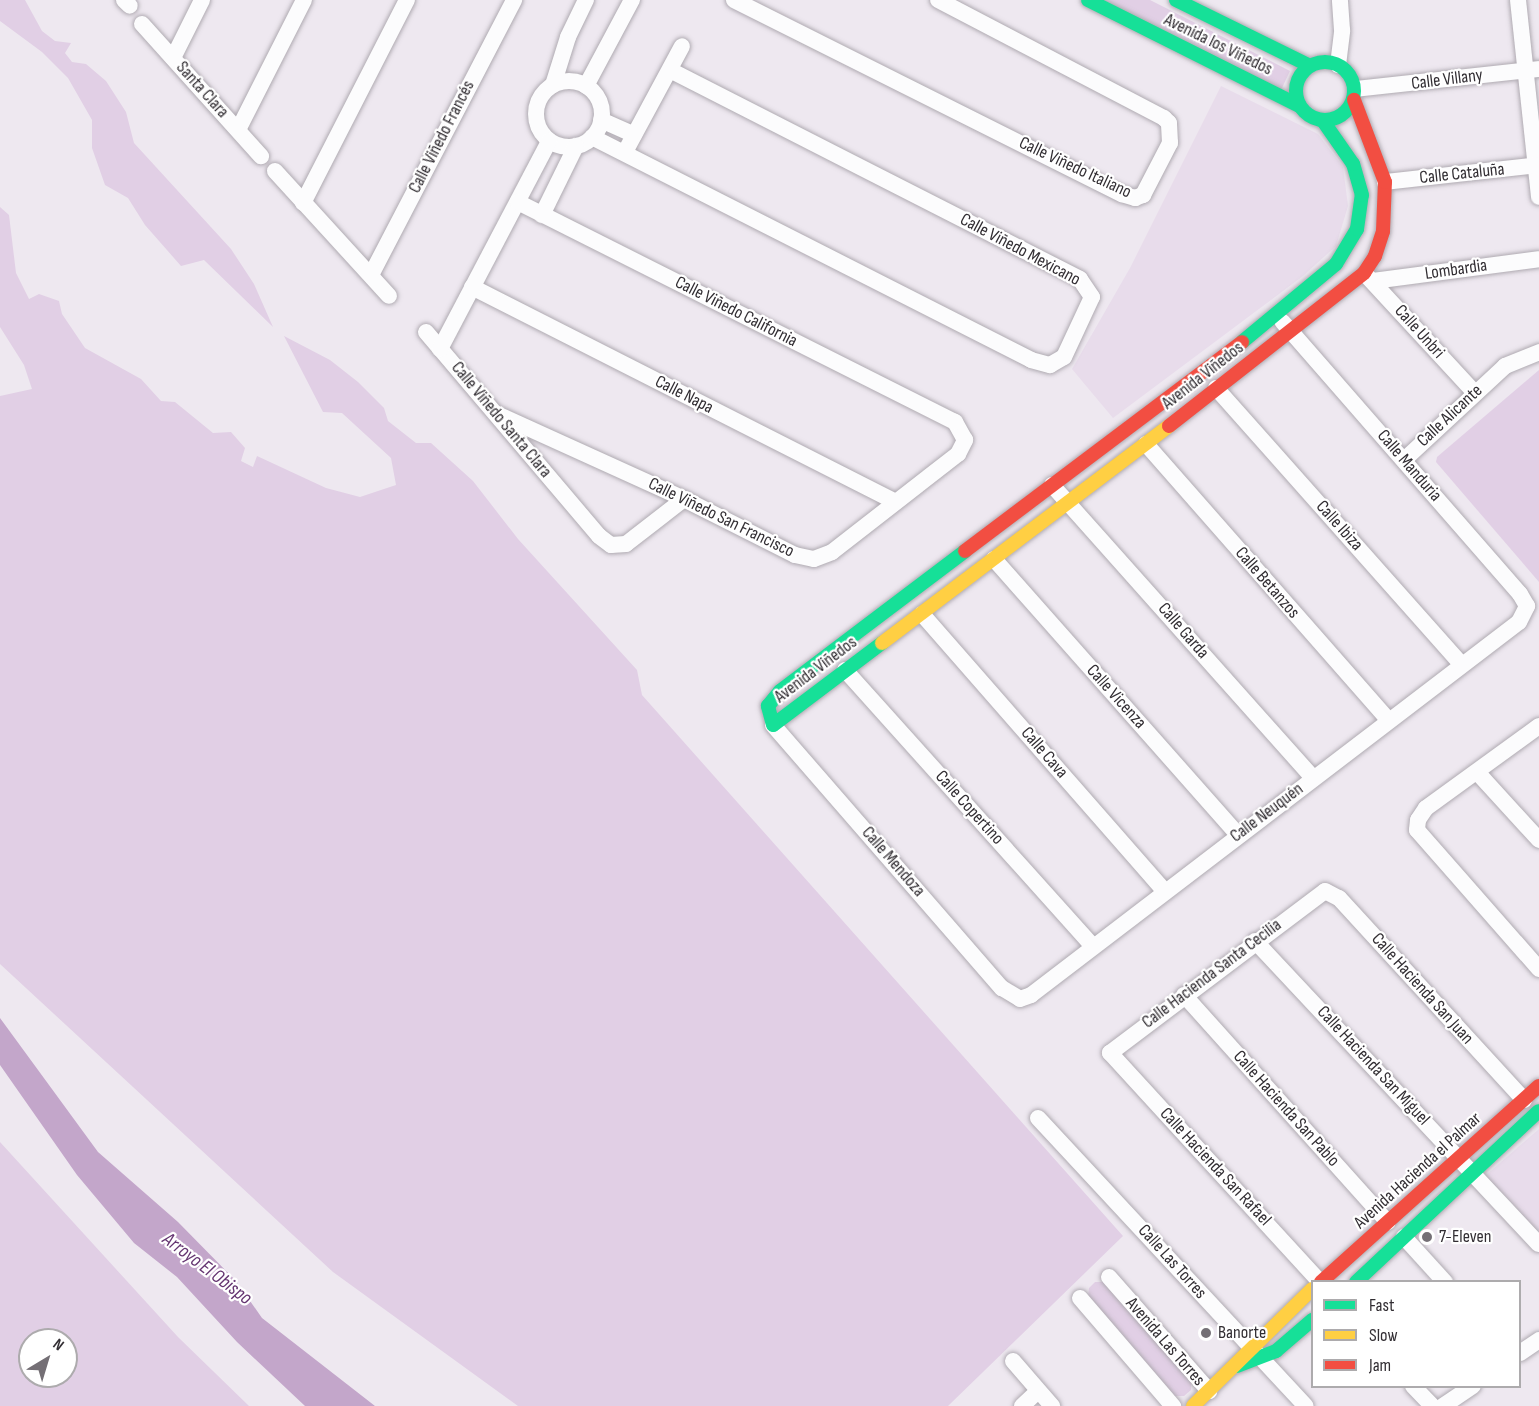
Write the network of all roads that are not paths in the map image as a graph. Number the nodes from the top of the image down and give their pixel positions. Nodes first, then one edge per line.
1 (202, 0) edge
2 (304, 0) edge
3 (407, 0) edge
4 (514, 0) edge
5 (586, 0) edge
6 (632, 0) edge
7 (734, 0) edge
8 (938, 0) edge
9 (1088, 0) edge
10 (1117, 0) edge
11 (1176, 0) edge
12 (1340, 0) edge
13 (1346, 0) edge
14 (1518, 0) edge
15 (1124, 19) junction
16 (142, 24) dead end
17 (682, 46) dead end
18 (173, 58) junction
19 (1338, 65) junction
20 (1310, 66) junction
21 (670, 70) junction
22 (1532, 70) edge
23 (553, 85) junction
24 (586, 86) junction
25 (1354, 94) junction
26 (1300, 106) junction
27 (601, 120) junction
28 (1323, 121) junction
29 (238, 130) junction
30 (634, 135) junction
31 (592, 137) junction
32 (549, 141) junction
33 (576, 146) junction
34 (625, 152) junction
35 (261, 156) dead end
36 (1537, 166) edge
37 (275, 171) dead end
38 (1385, 182) junction
39 (1539, 197) edge
40 (518, 202) junction
41 (303, 203) junction
42 (542, 215) junction
43 (1539, 259) edge
44 (371, 274) junction
45 (1368, 277) junction
46 (472, 287) junction
47 (389, 296) dead end
48 (1277, 315) junction
49 (1291, 331) junction
50 (426, 332) dead end
51 (440, 349) junction
52 (1539, 352) edge
53 (1216, 388) junction
54 (1474, 392) junction
55 (497, 414) junction
56 (955, 422) joint
57 (1146, 444) junction
58 (1404, 460) junction
59 (1052, 485) junction
60 (684, 499) junction
61 (1070, 501) junction
62 (895, 502) junction
63 (994, 559) junction
64 (922, 614) junction
65 (1519, 622) joint
66 (1462, 664) junction
67 (845, 670) junction
68 (1389, 721) junction
69 (773, 725) junction
70 (1539, 726) edge
71 (1477, 772) junction
72 (1313, 778) junction
73 (1238, 835) junction
74 (1539, 840) edge
75 (1165, 892) junction
76 (1314, 896) joint
77 (1255, 941) junction
78 (1093, 946) junction
79 (1539, 969) edge
80 (1184, 995) junction
81 (1014, 998) joint
82 (1110, 1053) joint
83 (1539, 1086) edge
84 (1524, 1100) junction
85 (1539, 1111) edge
86 (1038, 1118) dead end
87 (1460, 1158) junction
88 (1473, 1171) junction
89 (1388, 1222) junction
90 (1404, 1237) junction
91 (1539, 1244) edge
92 (1108, 1277) dead end
93 (1319, 1280) edge
94 (1321, 1280) edge
95 (1357, 1280) edge
96 (1444, 1280) edge
97 (1311, 1290) edge
98 (1080, 1298) dead end
99 (1311, 1321) edge
100 (1539, 1340) edge
101 (1521, 1352) edge
102 (1256, 1353) junction
103 (1013, 1361) dead end
104 (1415, 1388) edge
105 (1470, 1388) edge
106 (1038, 1390) junction
107 (1209, 1391) junction
108 (1022, 1406) edge
109 (1052, 1406) edge
110 (1173, 1406) edge
111 (1192, 1406) edge
112 (1222, 1406) edge
113 (1306, 1406) edge
114 (1432, 1406) edge
115 (1443, 1406) edge

1 - 18 street
2 - 29 street
3 - 41 street
4 - 44 street, Calle Viñedo Francés
5 - 23 street
6 - 24 street
7 - 8 street, Calle Viñedo Italiano
9 - 15 street, Avenida los Viñedos
10 - 15 street
11 - 20 street, Avenida los Viñedos
12 - 13 street
12 - 19 street
14 - 22 street
15 - 26 street, Avenida los Viñedos
16 - 18 street, Santa Clara
17 - 21 street
18 - 29 street, Santa Clara
19 - 20 street
19 - 25 street
20 - 26 street
21 - 30 street
21 - 34 street, Calle Viñedo Mexicano
22 - 25 street, Calle Villany
22 - 36 street
23 - 24 street
23 - 32 street
24 - 27 street
25 - 28 street
25 - 38 street, Avenida Viñedos
26 - 28 street
27 - 30 street
27 - 31 street
28 - 48 street, Avenida Viñedos
29 - 35 street, Santa Clara
30 - 34 street
31 - 33 street
31 - 34 street, Calle Viñedo Mexicano
32 - 33 street
32 - 40 street, Calle Viñedo Santa Clara
33 - 42 street
36 - 38 street, Calle Cataluña
36 - 39 street
37 - 41 street
38 - 45 street, Avenida Viñedos
40 - 42 street, Calle Viñedo California
40 - 46 street, Calle Viñedo Santa Clara
41 - 44 street
42 - 56 street, Calle Viñedo California
43 - 45 street, Lombardia
44 - 47 street
45 - 49 street, Avenida Viñedos
45 - 54 street, Calle Unbri
46 - 51 street, Calle Viñedo Santa Clara
46 - 62 street, Calle Napa
48 - 49 street, Calle Manduria
48 - 59 street, Avenida Viñedos
49 - 53 street, Avenida Viñedos
49 - 58 street, Calle Manduria
50 - 51 street
51 - 55 street, Calle Viñedo Santa Clara
52 - 54 street, Calle Alicante
53 - 57 street, Avenida Viñedos
53 - 66 street, Calle Ibiza
54 - 58 street, Calle Alicante
55 - 60 street, Calle Viñedo San Francisco
55 - 60 street, Calle Viñedo Santa Clara
56 - 62 street, Calle Viñedo San Francisco
57 - 61 street, Avenida Viñedos
57 - 68 street, Calle Betanzos
58 - 65 street, Calle Manduria
59 - 61 street, Calle Garda
59 - 69 street, Avenida Viñedos
60 - 62 street, Calle Viñedo San Francisco
61 - 63 street, Avenida Viñedos
61 - 72 street, Calle Garda
63 - 64 street, Avenida Viñedos
63 - 73 street, Calle Vicenza
64 - 67 street, Avenida Viñedos
64 - 75 street, Calle Cava
65 - 66 street, Calle Neuquén
66 - 68 street, Calle Neuquén
67 - 69 street, Avenida Viñedos
67 - 78 street, Calle Copertino
68 - 72 street, Calle Neuquén
69 - 81 street, Calle Mendoza
70 - 71 street
71 - 74 street
71 - 79 street
72 - 73 street, Calle Neuquén
73 - 75 street, Calle Neuquén
75 - 78 street, Calle Neuquén
76 - 77 street, Calle Hacienda Santa Cecilia
76 - 84 street, Calle Hacienda San Juan
77 - 80 street, Calle Hacienda Santa Cecilia
77 - 87 street, Calle Hacienda San Miguel
78 - 81 street, Calle Neuquén
80 - 82 street, Calle Hacienda Santa Cecilia
80 - 89 street, Calle Hacienda San Pablo
82 - 93 street, Calle Hacienda San Rafael
83 - 84 street, Avenida Hacienda el Palmar
84 - 87 street, Avenida Hacienda el Palmar
85 - 88 street, Avenida Hacienda el Palmar
86 - 102 street, Calle Las Torres
87 - 88 street, Calle Hacienda San Miguel
87 - 89 street, Avenida Hacienda el Palmar
88 - 90 street, Avenida Hacienda el Palmar
88 - 91 street, Calle Hacienda San Miguel
89 - 94 street, Avenida Hacienda el Palmar
90 - 95 street, Avenida Hacienda el Palmar
90 - 96 street
92 - 107 street, Avenida Las Torres
97 - 102 street
98 - 110 street, Avenida Las Torres
99 - 102 street
100 - 101 street
102 - 107 street
102 - 113 street, Calle Las Torres
103 - 106 street
104 - 114 street
105 - 115 street
106 - 108 street
106 - 109 street
107 - 111 street
107 - 112 street, Avenida Las Torres

